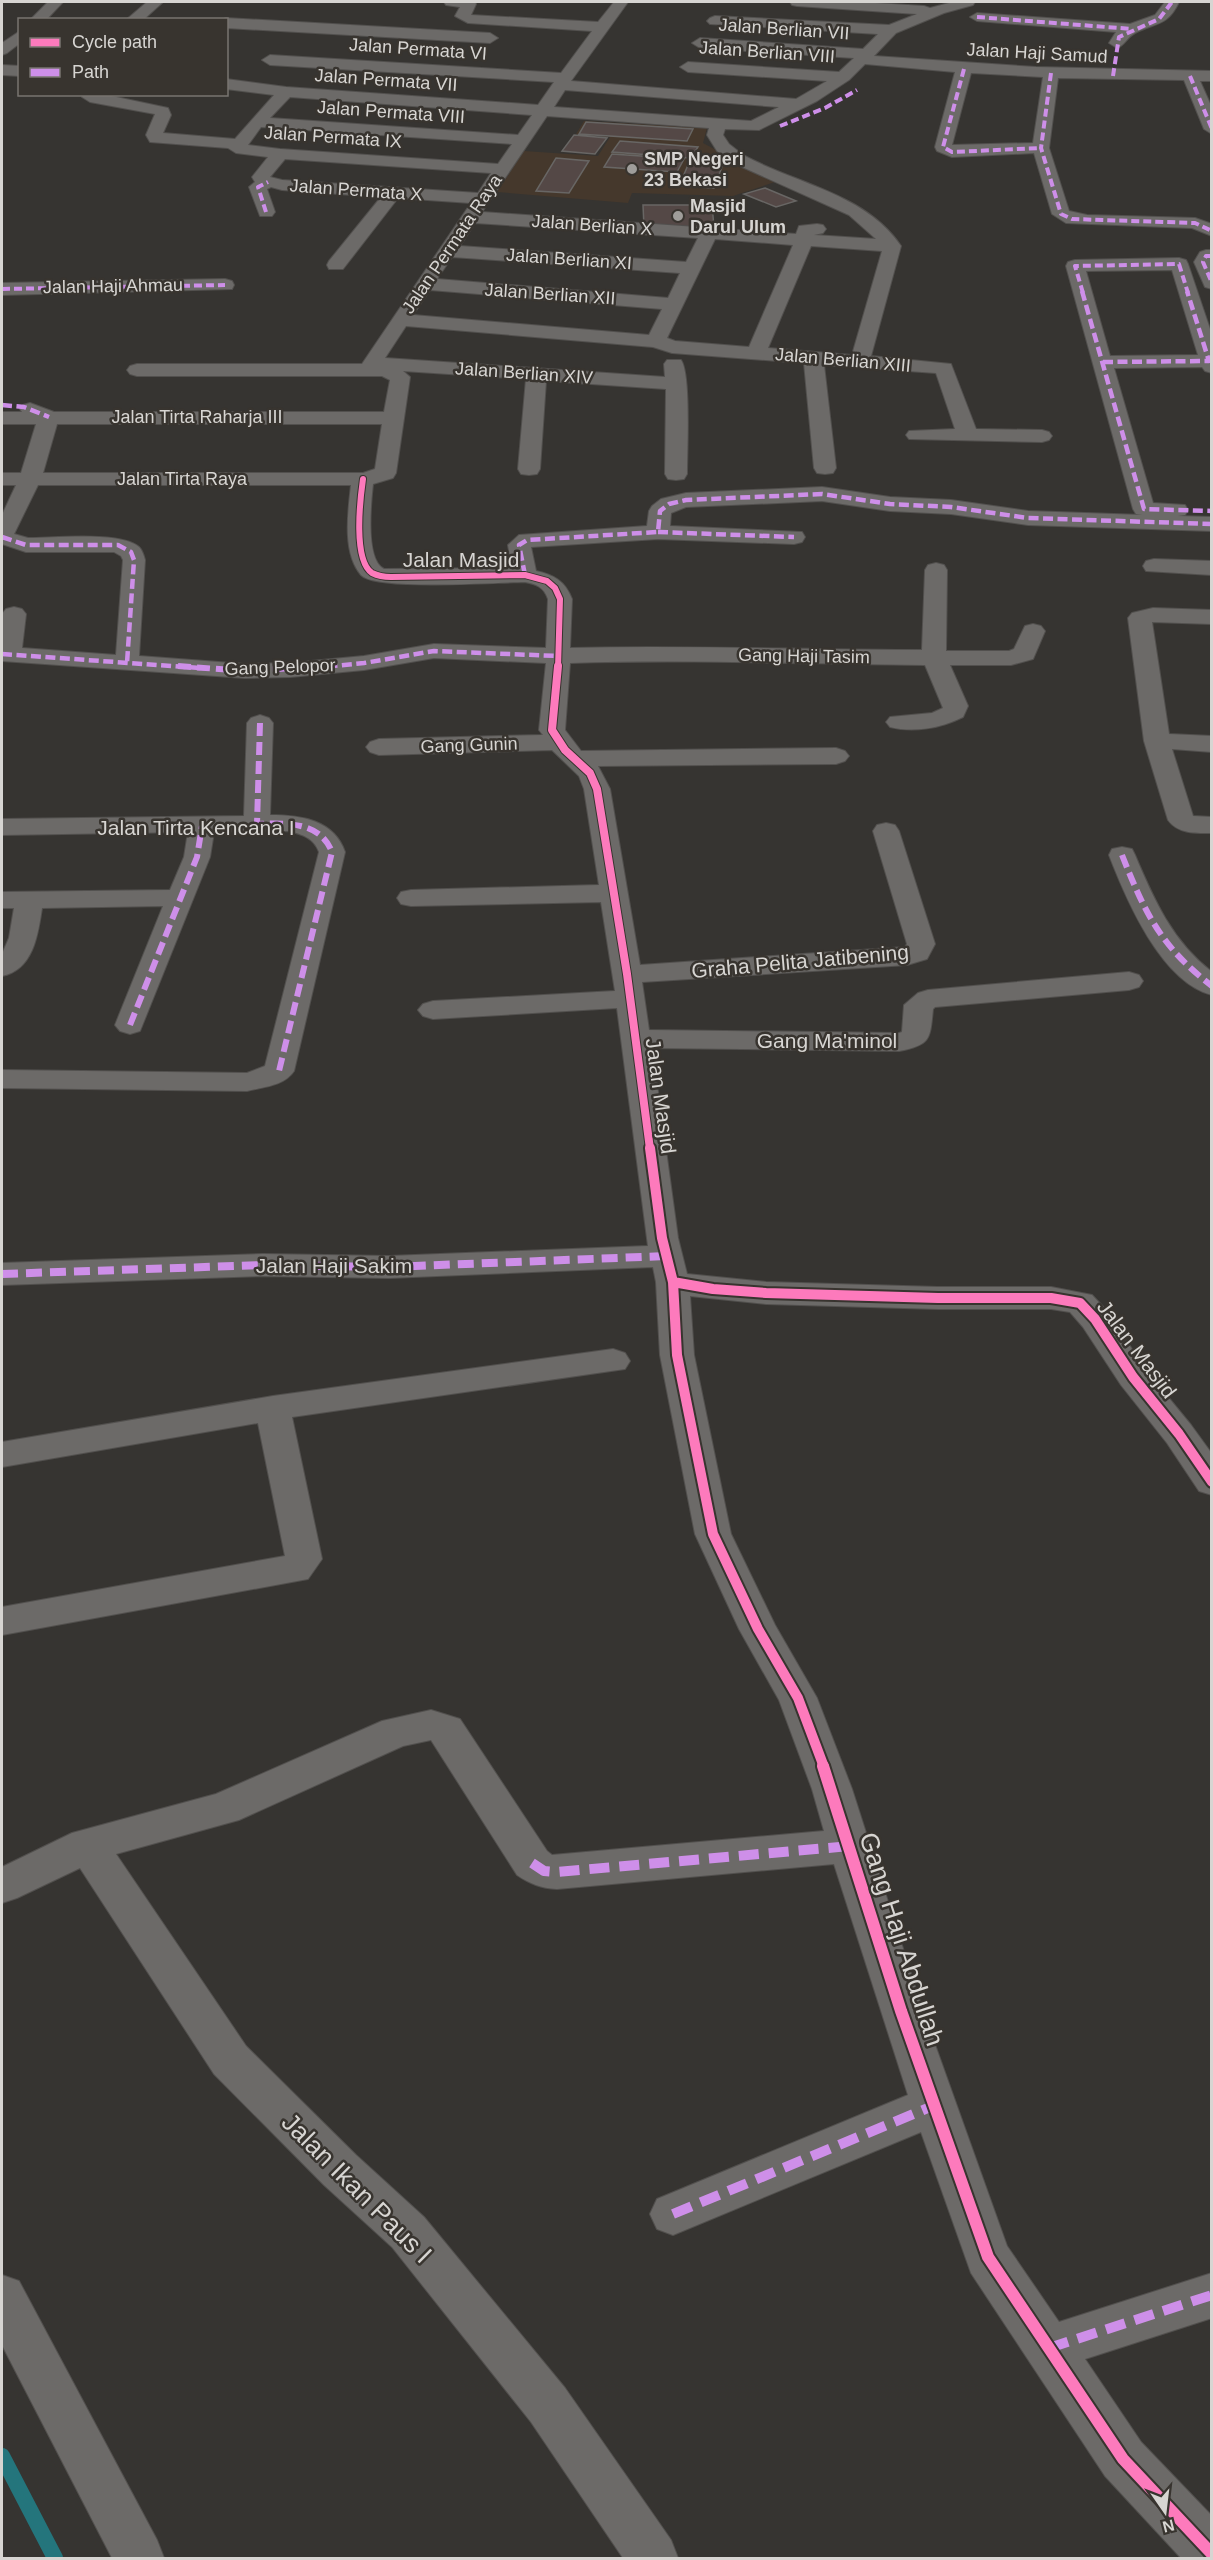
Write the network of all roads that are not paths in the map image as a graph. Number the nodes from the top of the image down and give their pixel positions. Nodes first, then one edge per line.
1 (56, 2) edge
2 (156, 2) edge
3 (451, 2) edge
4 (621, 2) edge
5 (797, 2) edge
6 (968, 2) edge
7 (1172, 2) edge
8 (728, 3) edge
9 (243, 8) dead end
10 (939, 10) junction
11 (977, 17) dead end
12 (39, 18) edge
13 (136, 18) edge
14 (228, 20) edge
15 (502, 21) junction
16 (715, 21) junction
17 (228, 22) edge
18 (602, 27) junction
19 (300, 28) junction
20 (1131, 29) junction
21 (891, 30) junction
22 (18, 37) edge
23 (490, 38) junction
24 (700, 43) junction
25 (2, 50) edge
26 (863, 56) junction
27 (270, 60) junction
28 (885, 62) junction
29 (688, 67) junction
30 (964, 69) junction
31 (2, 70) edge
32 (18, 71) edge
33 (468, 72) junction
34 (1051, 73) junction
35 (1113, 76) junction
36 (1190, 76) junction
37 (1212, 76) edge
38 (843, 77) junction
39 (563, 82) junction
40 (228, 84) edge
41 (245, 86) junction
42 (857, 90) junction
43 (286, 92) junction
44 (671, 93) junction
45 (90, 97) dead end
46 (804, 101) junction
47 (544, 111) junction
48 (257, 122) junction
49 (719, 124) junction
50 (780, 126) dead end
51 (1212, 129) edge
52 (523, 140) junction
53 (239, 144) junction
54 (1041, 148) junction
55 (280, 154) junction
56 (503, 169) junction
57 (268, 183) junction
58 (394, 192) junction
59 (485, 196) junction
60 (510, 196) dead end
61 (590, 208) dead end
62 (266, 212) dead end
63 (856, 212) junction
64 (471, 217) junction
65 (608, 226) junction
66 (874, 226) junction
67 (1212, 231) edge
68 (709, 234) junction
69 (805, 234) junction
70 (892, 246) junction
71 (447, 251) junction
72 (1212, 256) edge
73 (336, 265) dead end
74 (692, 268) junction
75 (424, 284) junction
76 (1212, 284) edge
77 (225, 285) dead end
78 (2, 289) edge
79 (675, 304) junction
80 (400, 320) junction
81 (664, 344) junction
82 (756, 353) junction
83 (813, 358) junction
84 (860, 361) junction
85 (1102, 362) junction
86 (1210, 364) edge
87 (380, 366) junction
88 (137, 370) dead end
89 (536, 374) junction
90 (676, 384) junction
91 (2, 405) edge
92 (2, 417) edge
93 (49, 417) junction
94 (393, 418) junction
95 (916, 435) dead end
96 (968, 435) junction
97 (1042, 436) dead end
98 (825, 468) dead end
99 (528, 469) dead end
100 (676, 474) dead end
101 (363, 478) junction
102 (2, 479) edge
103 (30, 479) junction
104 (1212, 511) edge
105 (1212, 524) edge
106 (658, 532) junction
107 (2, 537) edge
108 (794, 537) dead end
109 (1154, 566) dead end
110 (1212, 568) edge
111 (936, 570) dead end
112 (525, 575) junction
113 (14, 614) dead end
114 (1212, 617) edge
115 (1033, 631) dead end
116 (5, 655) edge
117 (558, 656) junction
118 (934, 657) junction
119 (127, 663) junction
120 (899, 722) dead end
121 (260, 723) dead end
122 (1157, 741) junction
123 (1212, 744) edge
124 (379, 747) dead end
125 (567, 751) junction
126 (836, 756) dead end
127 (257, 824) junction
128 (1212, 825) edge
129 (202, 826) junction
130 (2, 827) edge
131 (886, 831) dead end
132 (1122, 855) dead end
133 (614, 893) junction
134 (180, 898) junction
135 (411, 898) dead end
136 (30, 899) junction
137 (2, 900) edge
138 (2, 968) edge
139 (1129, 981) dead end
140 (1212, 986) edge
141 (629, 987) junction
142 (433, 1010) dead end
143 (130, 1025) dead end
144 (635, 1039) junction
145 (2, 1079) edge
146 (670, 1269) junction
147 (2, 1274) edge
148 (613, 1361) dead end
149 (273, 1408) junction
150 (2, 1454) edge
151 (1212, 1482) edge
152 (2, 1621) edge
153 (87, 1845) junction
154 (850, 1846) junction
155 (2, 1886) edge
156 (935, 2105) junction
157 (673, 2214) dead end
158 (1212, 2295) edge
159 (2, 2297) edge
160 (1049, 2348) junction
161 (1212, 2554) edge
162 (139, 2559) edge
163 (653, 2559) edge

1 - 12 street
2 - 13 street
3 - 15 street
4 - 18 street, Jalan Permata Raya
5 - 10 street
6 - 10 street
7 - 20 street
8 - 16 street
9 - 14 street
10 - 21 street
11 - 20 street
15 - 18 street
15 - 23 street
16 - 21 street
16 - 24 street
17 - 19 street
18 - 39 street, Jalan Permata Raya
19 - 23 street
19 - 27 street
20 - 35 street
21 - 26 street
22 - 25 street
23 - 33 street
24 - 26 street, Jalan Berlian VII
24 - 29 street
26 - 28 street, Jalan Haji Samud
26 - 38 street
27 - 33 street, Jalan Permata VI
27 - 41 street
28 - 30 street, Jalan Haji Samud
28 - 42 street
29 - 38 street, Jalan Berlian VIII
29 - 44 street
30 - 34 street, Jalan Haji Samud
30 - 54 street
31 - 32 street
33 - 39 street, Jalan Permata VI
34 - 35 street, Jalan Haji Samud
34 - 54 street
35 - 36 street, Jalan Haji Samud
36 - 37 street, Jalan Haji Samud
36 - 51 street
38 - 46 street
39 - 44 street, Jalan Permata VI
39 - 47 street, Jalan Permata Raya
40 - 41 street, Jalan Permata VII
41 - 43 street, Jalan Permata VII
42 - 46 street
42 - 50 street
43 - 47 street, Jalan Permata VII
43 - 48 street, Jalan Permata IX
44 - 46 street, Jalan Permata VI
45 - 53 street
46 - 49 street, Jalan Permata VII
47 - 49 street, Jalan Permata VII
47 - 52 street, Jalan Permata Raya
48 - 52 street, Jalan Permata VIII
48 - 53 street, Jalan Permata IX
49 - 63 street
52 - 56 street, Jalan Permata Raya
53 - 55 street, Jalan Permata IX
54 - 67 street
55 - 56 street, Jalan Permata IX
55 - 57 street, Jalan Permata X
56 - 59 street, Jalan Permata Raya
57 - 58 street, Jalan Permata X
57 - 62 street
58 - 59 street, Jalan Permata X
58 - 73 street
59 - 60 street, Jalan Permata X
59 - 64 street, Jalan Permata Raya
61 - 65 street
63 - 66 street
63 - 69 street
64 - 65 street, Jalan Berlian X
64 - 71 street, Jalan Permata Raya
65 - 68 street, Jalan Berlian X
66 - 69 street
66 - 70 street
68 - 69 street, Jalan Berlian X
68 - 74 street
69 - 70 street, Jalan Berlian X
69 - 82 street
70 - 84 street
71 - 74 street, Jalan Berlian XI
71 - 75 street, Jalan Permata Raya
72 - 76 street
74 - 79 street
75 - 79 street, Jalan Berlian XII
75 - 80 street, Jalan Permata Raya
77 - 78 street, Jalan Haji Ahmau
79 - 81 street
80 - 81 street, Jalan Berlian XIII
80 - 87 street, Jalan Permata Raya
81 - 82 street, Jalan Berlian XIII
81 - 90 street
82 - 83 street, Jalan Berlian XIII
83 - 84 street, Jalan Berlian XIII
83 - 98 street
84 - 96 street, Jalan Berlian XIII
85 - 86 street
85 - 86 street
85 - 104 street
87 - 88 street, Jalan Berlian XIV
87 - 89 street, Jalan Berlian XIV
87 - 94 street
89 - 90 street, Jalan Berlian XIV
89 - 99 street
90 - 100 street
91 - 93 street
92 - 93 street, Jalan Tirta Raharja III
93 - 94 street, Jalan Tirta Raharja III
93 - 103 street
94 - 101 street
95 - 96 street
96 - 97 street
101 - 103 street, Jalan Tirta Raya
101 - 112 street, Jalan Masjid
102 - 103 street, Jalan Tirta Raya
103 - 107 street
105 - 106 street
106 - 108 street
106 - 112 street
107 - 119 street
109 - 110 street
111 - 118 street
112 - 117 street, Jalan Masjid
113 - 116 street
114 - 122 street
115 - 118 street, Gang Haji Tasim
116 - 119 street, Gang Pelopor
117 - 118 street, Gang Haji Tasim
117 - 119 street, Gang Pelopor
117 - 125 street, Jalan Masjid
118 - 120 street
121 - 127 street
122 - 123 street
122 - 128 street
124 - 125 street, Gang Gunin
125 - 126 street, Gang Gunin
125 - 133 street, Jalan Masjid
127 - 129 street, Jalan Tirta Kencana I
127 - 145 street, Jalan Tirta Kencana I
129 - 130 street, Jalan Tirta Kencana I
129 - 134 street
131 - 141 street, Graha Pelita Jatibening
132 - 140 street
133 - 135 street
133 - 141 street, Jalan Masjid
134 - 136 street
134 - 143 street
136 - 137 street
136 - 138 street
139 - 144 street, Gang Ma'minol
141 - 142 street
141 - 144 street, Jalan Masjid
144 - 146 street, Jalan Masjid
146 - 147 street, Jalan Haji Sakim
146 - 151 street, Jalan Masjid
146 - 154 street, Gang Haji Abdullah
148 - 149 street
149 - 150 street
149 - 152 street
153 - 154 street
153 - 155 street
153 - 163 street, Jalan Ikan Paus I
154 - 156 street, Gang Haji Abdullah
156 - 157 street
156 - 160 street, Gang Haji Abdullah
158 - 160 street
159 - 162 street
160 - 161 street, Gang Haji Abdullah

